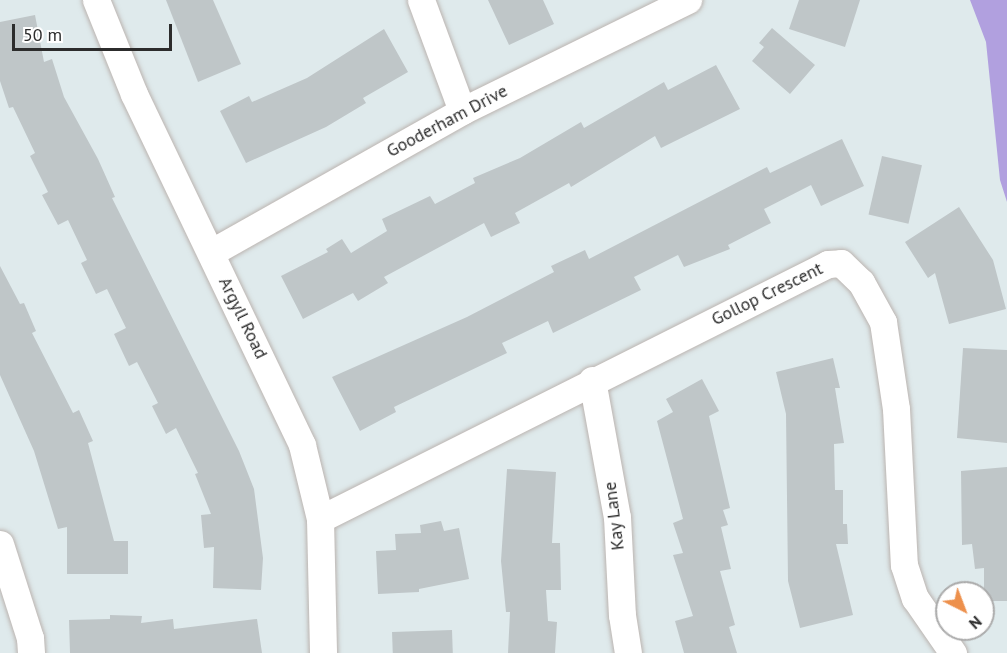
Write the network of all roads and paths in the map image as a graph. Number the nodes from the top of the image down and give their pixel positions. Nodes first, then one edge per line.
1 (96, 0) edge
2 (421, 0) edge
3 (688, 0) edge
4 (462, 111) junction
5 (212, 252) junction
6 (592, 380) junction
7 (321, 519) junction
8 (0, 544) edge
9 (31, 653) edge
10 (323, 653) edge
11 (628, 653) edge
12 (953, 653) edge

1 - 5 street, Argyll Road
2 - 4 street
3 - 4 street, Gooderham Drive
4 - 5 street, Gooderham Drive
5 - 7 street, Argyll Road
6 - 7 street, Gollop Crescent
6 - 11 street, Kay Lane
6 - 12 street, Gollop Crescent
7 - 10 street, Argyll Road
8 - 9 street

